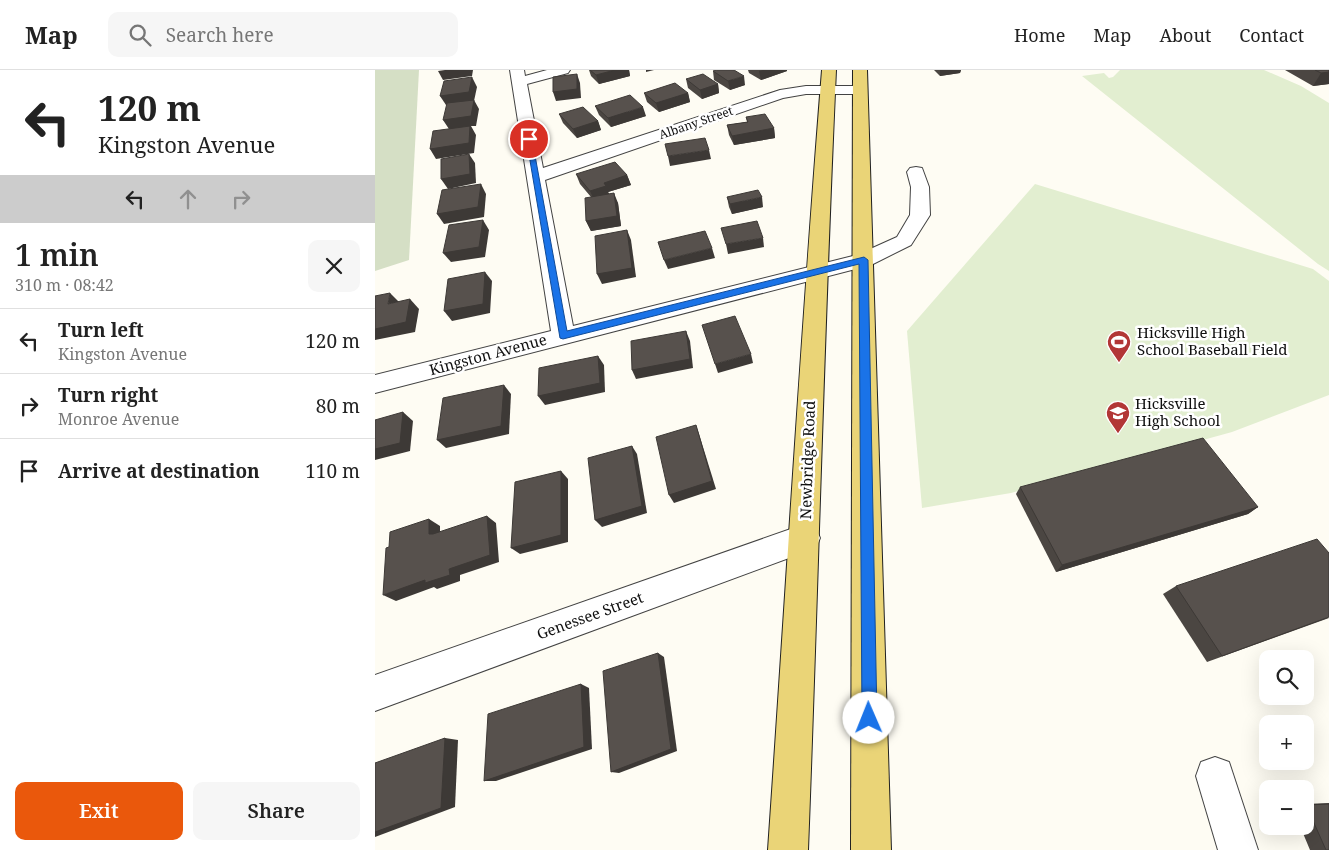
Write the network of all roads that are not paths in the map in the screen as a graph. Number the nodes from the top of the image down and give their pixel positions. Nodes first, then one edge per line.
1 (563, 70) edge
2 (860, 70) edge
3 (518, 76) edge
4 (828, 80) edge
5 (860, 90) junction
6 (917, 172) dead end
7 (535, 177) junction
8 (864, 260) junction
9 (815, 272) junction
10 (563, 336) junction
11 (375, 384) edge
12 (805, 538) junction
13 (375, 693) edge
14 (1215, 776) dead end
15 (788, 850) edge
16 (871, 850) edge
17 (1238, 850) edge

1 - 3 street
2 - 5 main road
3 - 7 street
4 - 5 street, Albany Street
4 - 7 street, Albany Street
4 - 9 main road, Newbridge Road
5 - 8 main road
6 - 8 street, Kingston Avenue
7 - 10 street
8 - 9 street, Kingston Avenue
8 - 16 main road
9 - 10 street, Kingston Avenue
9 - 12 main road, Newbridge Road
10 - 11 street, Kingston Avenue
12 - 13 street, Genessee Street
12 - 15 main road, Newbridge Road
14 - 17 street

